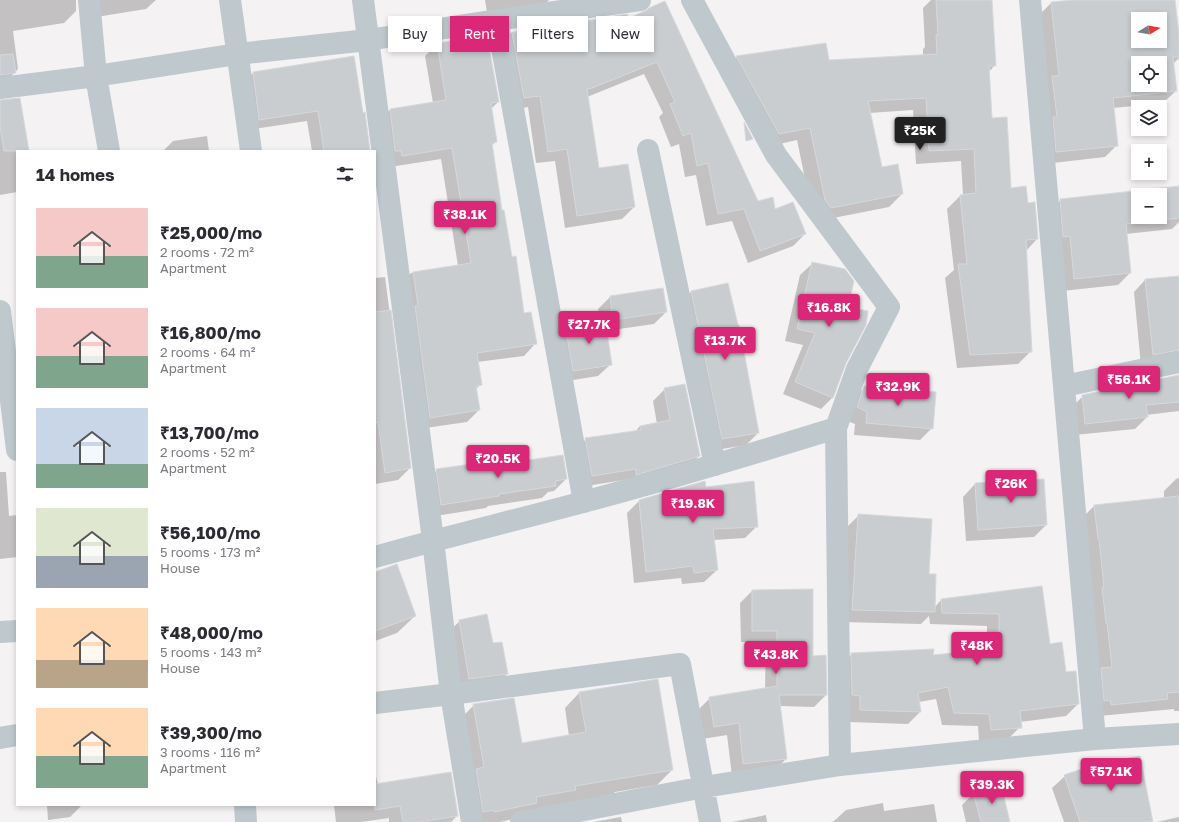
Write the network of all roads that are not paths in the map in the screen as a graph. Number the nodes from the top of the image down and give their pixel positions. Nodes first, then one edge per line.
1 (89, 0) edge
2 (230, 0) edge
3 (363, 0) edge
4 (640, 0) edge
5 (692, 0) edge
6 (1030, 0) edge
7 (590, 3) edge
8 (509, 18) edge
9 (450, 27) edge
10 (368, 40) junction
11 (503, 52) edge
12 (237, 54) junction
13 (96, 76) junction
14 (0, 88) edge
15 (109, 150) edge
16 (251, 150) edge
17 (648, 150) dead end
18 (0, 311) edge
19 (1179, 362) edge
20 (1064, 386) junction
21 (836, 428) junction
22 (16, 442) edge
23 (715, 465) junction
24 (584, 502) junction
25 (433, 540) junction
26 (376, 557) edge
27 (16, 631) edge
28 (0, 632) edge
29 (450, 694) junction
30 (376, 703) edge
31 (1179, 734) edge
32 (16, 735) edge
33 (0, 738) edge
34 (1095, 739) junction
35 (840, 765) junction
36 (704, 786) junction
37 (245, 806) edge
38 (246, 822) edge
39 (472, 822) edge
40 (521, 822) edge
41 (710, 822) edge

1 - 13 street
2 - 12 street
3 - 10 street
4 - 7 street
5 - 21 street
6 - 20 street
7 - 8 street
9 - 10 street
10 - 12 street
10 - 25 street
11 - 24 street
12 - 13 street
12 - 16 street
13 - 14 street
13 - 15 street
17 - 23 street
18 - 22 street
19 - 20 street
20 - 34 street
21 - 23 street
21 - 35 street
23 - 24 street
24 - 25 street
25 - 26 street
25 - 29 street
27 - 28 street
29 - 30 street
29 - 36 street
29 - 39 street
31 - 34 street
32 - 33 street
34 - 35 street
35 - 36 street
36 - 40 street
36 - 41 street
37 - 38 street

